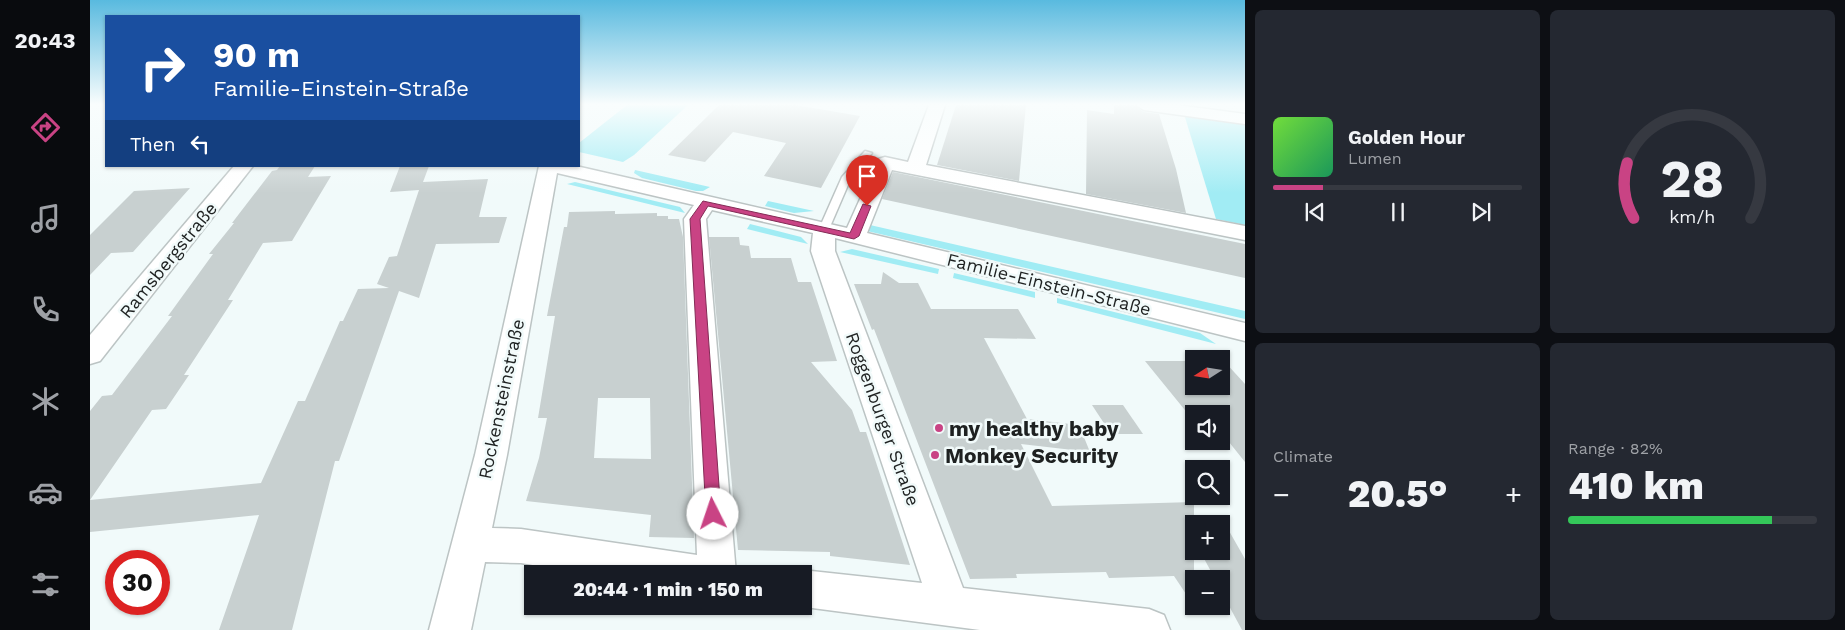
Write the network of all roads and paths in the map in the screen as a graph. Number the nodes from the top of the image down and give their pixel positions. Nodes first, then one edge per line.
1 (927, 134) edge
2 (868, 153) dead end
3 (243, 167) edge
4 (550, 167) edge
5 (554, 167) edge
6 (915, 170) junction
7 (706, 203) junction
8 (824, 229) junction
9 (1245, 233) edge
10 (854, 236) junction
11 (1236, 330) edge
12 (1245, 353) edge
13 (90, 354) edge
14 (470, 544) junction
15 (640, 565) edge
16 (716, 565) edge
17 (812, 590) edge
18 (950, 606) junction
19 (450, 630) edge
20 (1149, 630) edge

1 - 6 street
2 - 8 lane
3 - 13 street, Ramsbergstraße
4 - 14 street, Rockensteinstraße
5 - 7 street, Familie-Einstein-Straße
6 - 9 street
6 - 10 street
7 - 8 street, Familie-Einstein-Straße
7 - 16 street
8 - 10 street, Familie-Einstein-Straße
8 - 18 street, Roggenburger Straße
10 - 11 street, Familie-Einstein-Straße
11 - 12 street
14 - 15 street
14 - 19 street, Rockensteinstraße
17 - 18 street
18 - 20 street

